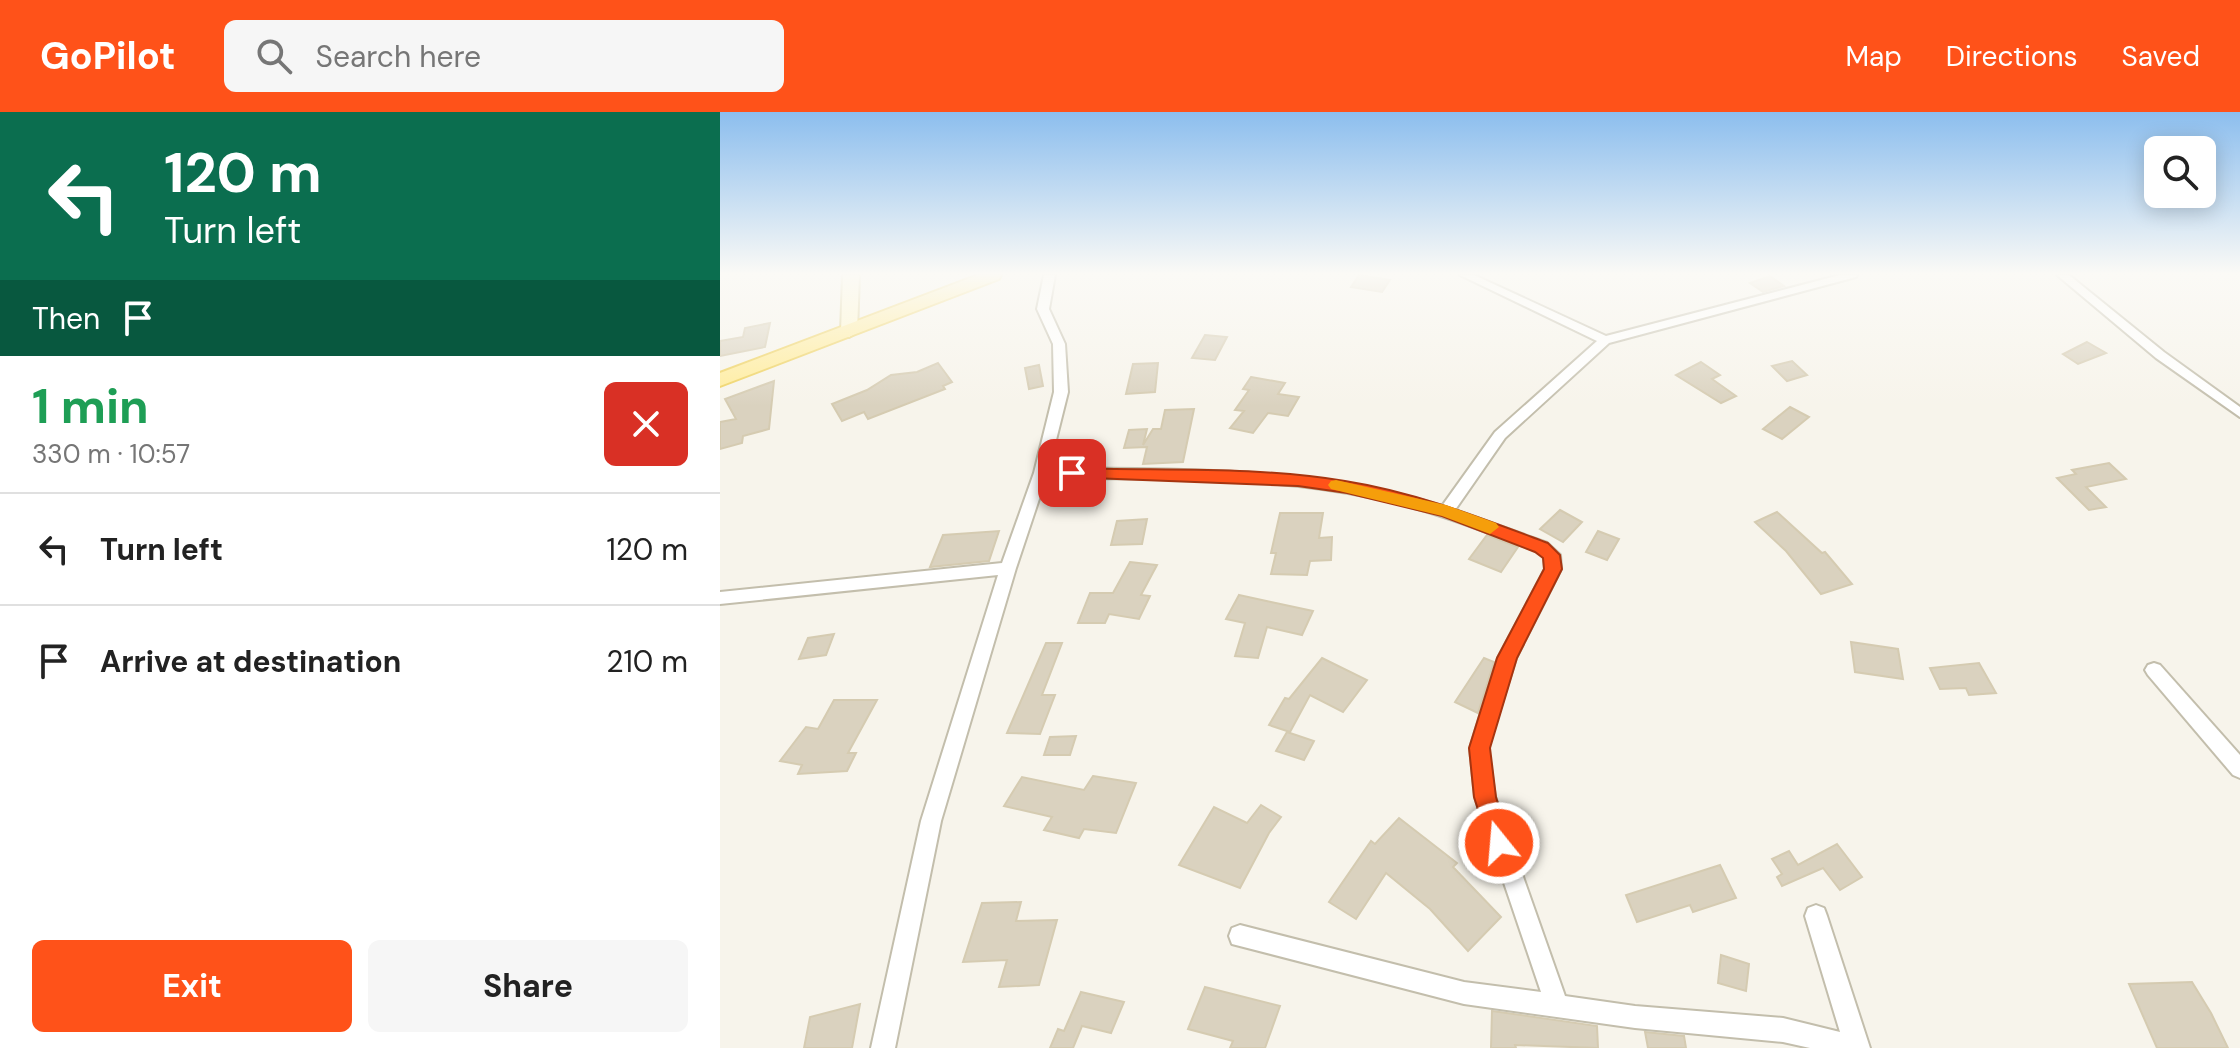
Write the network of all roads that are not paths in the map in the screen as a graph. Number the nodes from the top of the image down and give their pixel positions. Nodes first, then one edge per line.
1 (849, 319) edge
2 (883, 319) edge
3 (1047, 319) edge
4 (1559, 319) edge
5 (1692, 319) edge
6 (2116, 319) edge
7 (849, 332) junction
8 (1605, 340) junction
9 (720, 380) edge
10 (2240, 413) edge
11 (1041, 473) junction
12 (1446, 511) junction
13 (1008, 568) junction
14 (720, 598) edge
15 (2154, 670) dead end
16 (2240, 769) edge
17 (1816, 916) dead end
18 (1240, 936) dead end
19 (1557, 1006) junction
20 (1857, 1047) edge
21 (883, 1048) edge

1 - 7 street
2 - 7 main road
3 - 11 street
4 - 8 street
5 - 8 street
6 - 10 street
7 - 9 main road
8 - 12 street
11 - 12 street
11 - 13 street
12 - 19 street
13 - 14 street
13 - 21 street
15 - 16 street
17 - 20 street
18 - 19 street
19 - 20 street

